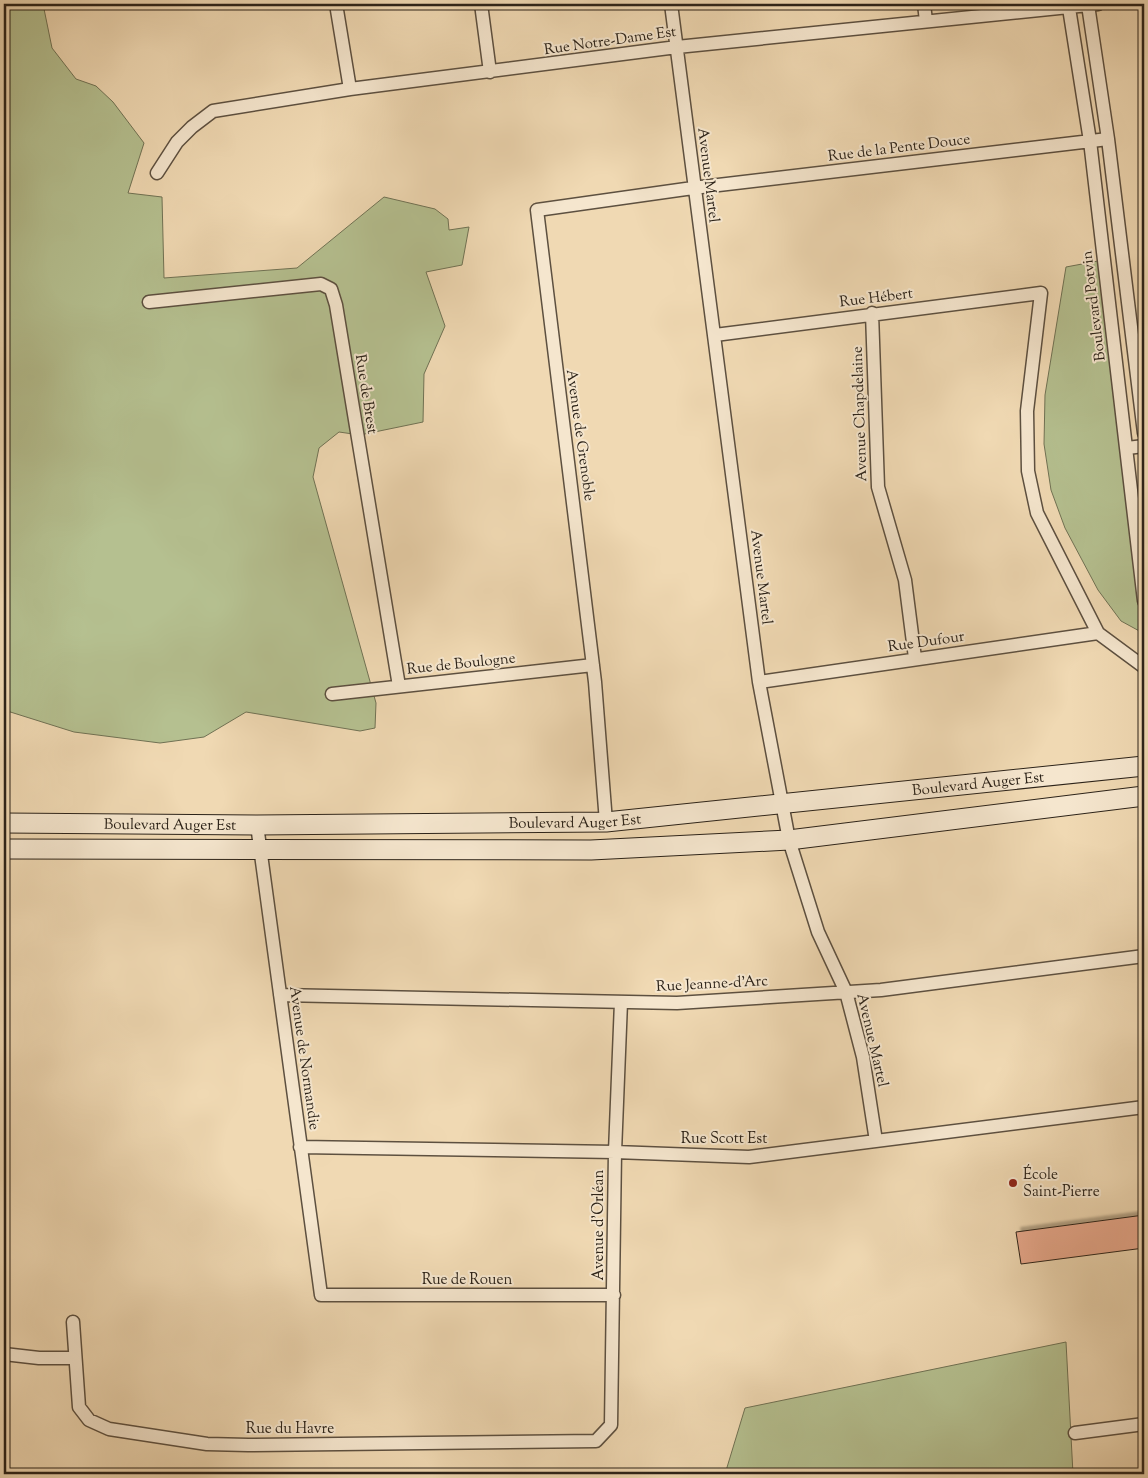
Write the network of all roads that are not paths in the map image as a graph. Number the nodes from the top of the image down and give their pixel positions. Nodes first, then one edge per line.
1 (336, 4) edge
2 (481, 4) edge
3 (671, 4) edge
4 (924, 4) edge
5 (1093, 4) edge
6 (1069, 8) junction
7 (926, 21) junction
8 (677, 47) junction
9 (490, 72) junction
10 (350, 90) junction
11 (1108, 139) junction
12 (1090, 141) junction
13 (157, 173) dead end
14 (693, 188) junction
15 (150, 302) dead end
16 (872, 313) junction
17 (1129, 317) junction
18 (1111, 319) junction
19 (715, 335) junction
20 (1144, 433) edge
21 (1144, 446) edge
22 (1127, 448) junction
23 (1144, 602) edge
24 (1098, 633) junction
25 (915, 658) junction
26 (593, 665) junction
27 (1144, 667) edge
28 (759, 682) junction
29 (399, 686) junction
30 (332, 694) dead end
31 (1144, 766) edge
32 (1144, 796) edge
33 (782, 804) junction
34 (606, 822) junction
35 (4, 823) edge
36 (257, 825) junction
37 (789, 840) junction
38 (4, 849) edge
39 (260, 850) junction
40 (1144, 956) edge
41 (846, 992) junction
42 (280, 996) junction
43 (621, 1002) junction
44 (1144, 1107) edge
45 (876, 1141) junction
46 (300, 1147) junction
47 (615, 1152) junction
48 (321, 1295) joint
49 (614, 1295) junction
50 (73, 1322) dead end
51 (4, 1354) edge
52 (75, 1358) junction
53 (1144, 1424) edge
54 (1075, 1433) dead end
55 (596, 1441) joint

1 - 10 street
2 - 9 street
3 - 8 street, Avenue Martel
4 - 7 street
5 - 6 street, Rue Notre-Dame Est
5 - 11 street
6 - 7 street, Rue Notre-Dame Est
6 - 12 street, Boulevard Potvin
7 - 8 street, Rue Notre-Dame Est
8 - 9 street, Rue Notre-Dame Est
8 - 14 street, Avenue Martel
9 - 10 street, Rue Notre-Dame Est
10 - 13 street, Rue Notre-Dame Est
11 - 12 street, Rue de la Pente Douce
11 - 17 street
12 - 14 street, Rue de la Pente Douce
12 - 18 street, Boulevard Potvin
14 - 19 street, Avenue Martel
14 - 26 street, Avenue de Grenoble
15 - 29 street, Rue de Brest
16 - 19 street, Rue Hébert
16 - 24 street, Rue Hébert
16 - 25 street, Avenue Chapdelaine
17 - 18 street
17 - 20 street
18 - 22 street, Boulevard Potvin
19 - 28 street, Avenue Martel
21 - 22 street
22 - 23 street, Boulevard Potvin
24 - 25 street, Rue Dufour
24 - 27 street
25 - 28 street, Rue Dufour
26 - 29 street, Rue de Boulogne
26 - 34 street, Avenue de Grenoble
28 - 33 street, Avenue Martel
29 - 30 street, Rue de Boulogne
31 - 33 main road, Boulevard Auger Est
32 - 37 main road, Boulevard Auger Est
33 - 34 main road, Boulevard Auger Est
33 - 37 street, Avenue Martel
34 - 36 main road, Boulevard Auger Est
35 - 36 main road, Boulevard Auger Est
36 - 39 street, Avenue de Normandie
37 - 39 main road, Boulevard Auger Est
37 - 41 street, Avenue Martel
38 - 39 main road, Boulevard Auger Est
39 - 42 street, Avenue de Normandie
40 - 41 street, Rue Jeanne-d'Arc
41 - 43 street, Rue Jeanne-d'Arc
41 - 45 street, Avenue Martel
42 - 43 street, Rue Jeanne-d'Arc
42 - 46 street, Avenue de Normandie
43 - 47 street, Avenue d'Orléan
44 - 45 street, Rue Scott Est
45 - 47 street, Rue Scott Est
46 - 47 street, Rue Scott Est
46 - 48 street, Avenue de Normandie
47 - 49 street, Avenue d'Orléan
48 - 49 street, Rue de Rouen
49 - 55 street, Avenue d'Orléan
50 - 52 street, Rue du Havre
51 - 52 street
52 - 55 street, Rue du Havre
53 - 54 street

